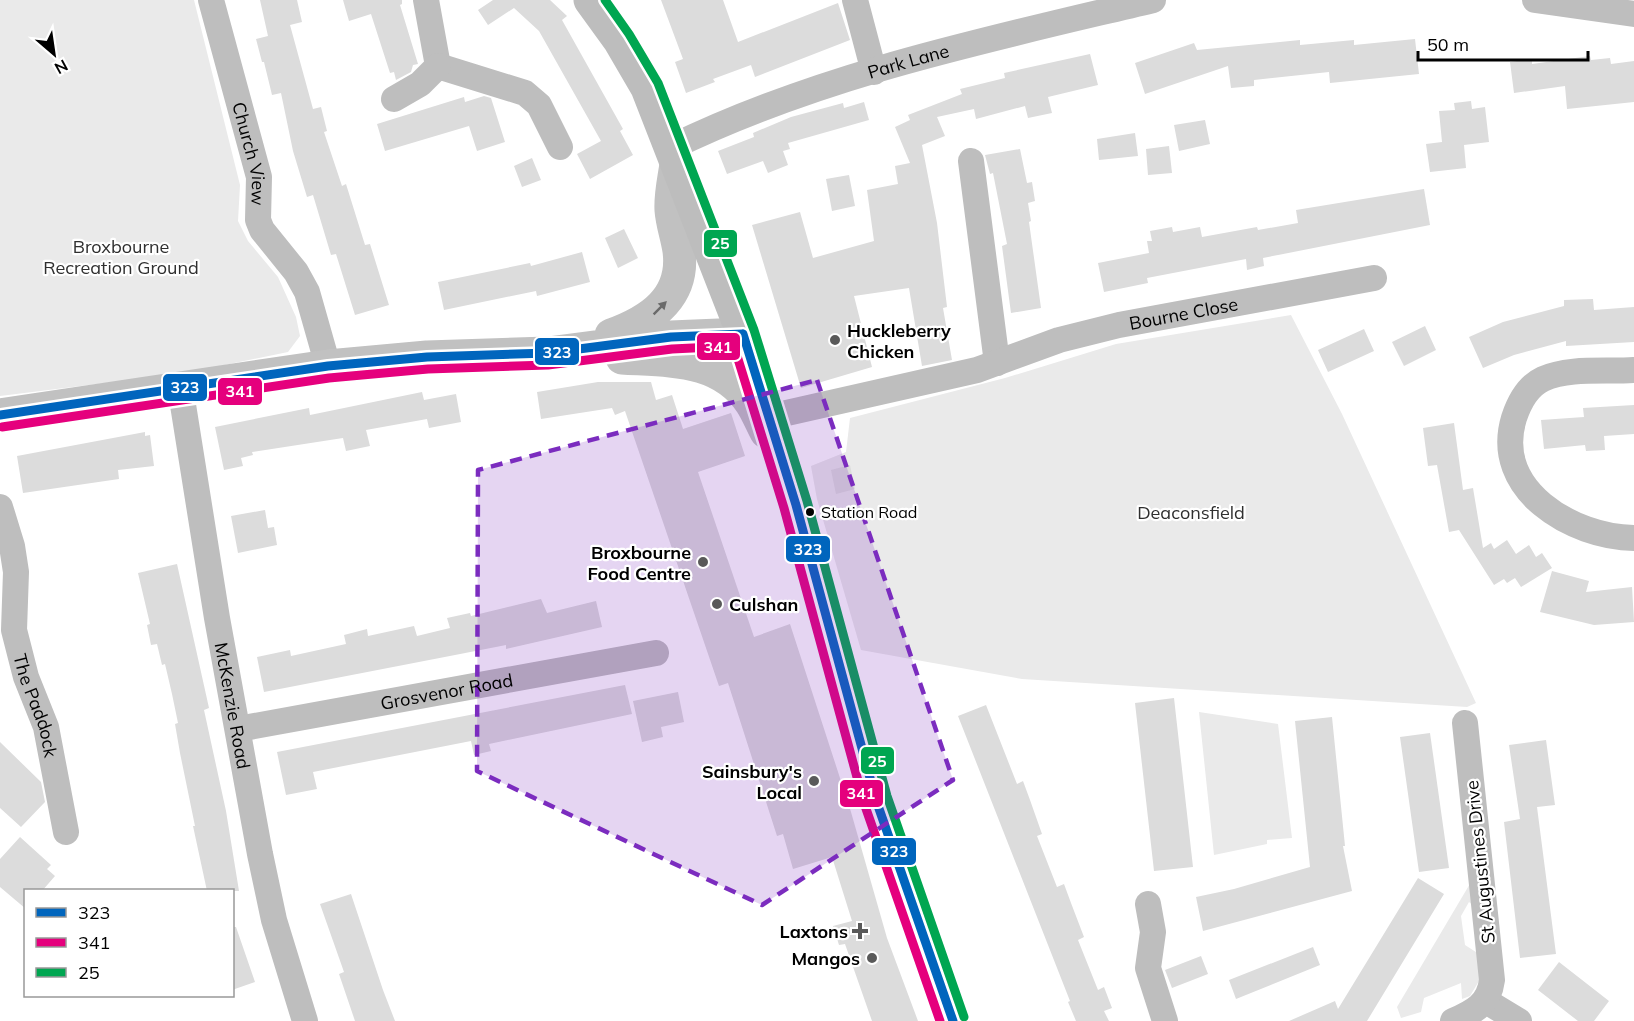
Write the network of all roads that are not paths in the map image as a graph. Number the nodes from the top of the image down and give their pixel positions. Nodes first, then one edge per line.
1 (211, 0) edge
2 (426, 0) edge
3 (590, 0) edge
4 (855, 0) edge
5 (1153, 0) edge
6 (1535, 0) edge
7 (1105, 6) edge
8 (1634, 14) edge
9 (438, 66) junction
10 (874, 72) junction
11 (394, 99) dead end
12 (560, 147) dead end
13 (673, 156) junction
14 (971, 161) dead end
15 (1374, 278) dead end
16 (743, 334) junction
17 (549, 353) junction
18 (997, 363) junction
19 (328, 366) junction
20 (1634, 370) edge
21 (719, 372) junction
22 (180, 386) junction
23 (0, 415) edge
24 (770, 417) junction
25 (782, 459) junction
26 (0, 507) edge
27 (1634, 538) edge
28 (656, 653) dead end
29 (1466, 723) dead end
30 (238, 729) junction
31 (66, 832) dead end
32 (1148, 904) dead end
33 (1486, 1001) junction
34 (305, 1021) edge
35 (953, 1021) edge
36 (1165, 1021) edge
37 (1453, 1021) edge
38 (1519, 1021) edge

1 - 19 street, Church View
2 - 9 street
3 - 13 main road
4 - 10 street
5 - 7 street, Park Lane
6 - 8 street
7 - 10 street, Park Lane
9 - 11 street
9 - 12 street
10 - 13 street, Park Lane
13 - 16 main road
17 -> 13 main road
14 - 18 street
15 - 18 street, Bourne Close
16 - 17 main road
16 - 21 main road
16 - 24 main road
17 - 19 main road
17 - 21 main road
18 - 24 street, Bourne Close
19 - 22 main road
20 - 27 street
21 - 25 main road
22 - 23 main road
22 - 30 street, McKenzie Road
24 - 25 main road
25 - 35 main road
26 - 31 street, The Paddock
28 - 30 street, Grosvenor Road
29 - 33 street, St Augustines Drive
30 - 34 street, McKenzie Road
32 - 36 street
33 - 37 street
33 - 38 street

